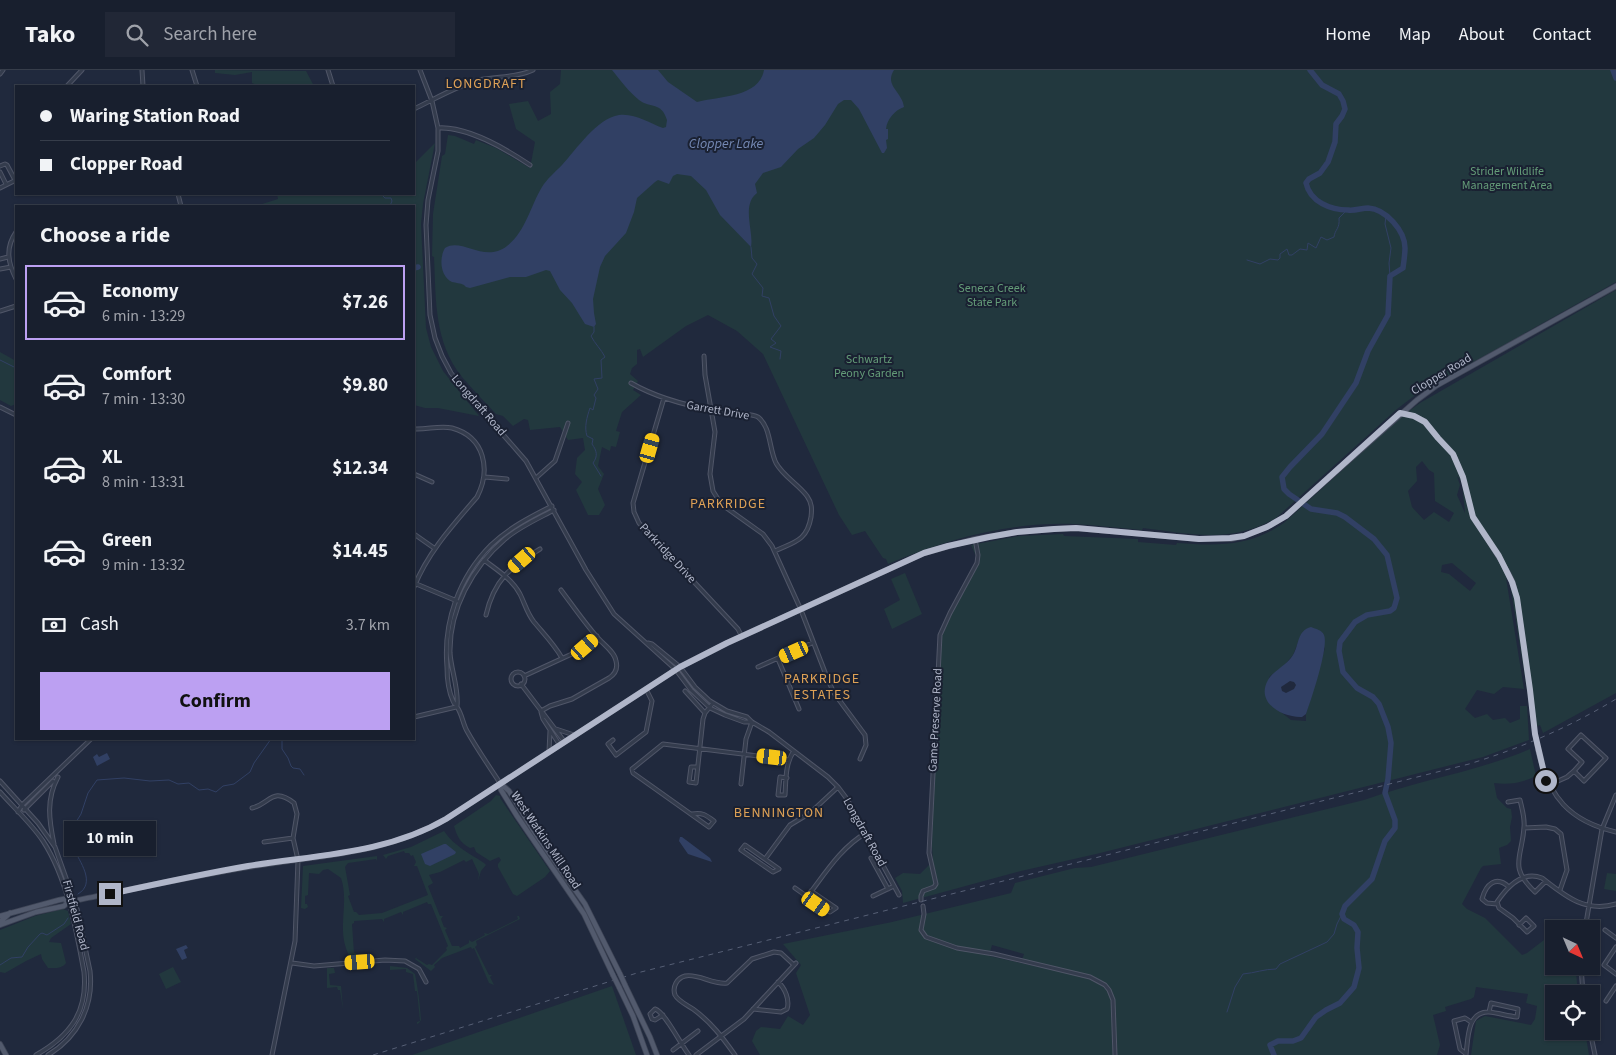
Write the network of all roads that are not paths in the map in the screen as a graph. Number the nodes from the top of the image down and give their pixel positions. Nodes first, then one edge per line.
1 (3, 70) edge
2 (82, 70) edge
3 (142, 70) edge
4 (192, 70) edge
5 (328, 70) edge
6 (420, 70) edge
7 (533, 70) edge
8 (0, 74) edge
9 (68, 85) edge
10 (143, 85) edge
11 (197, 85) edge
12 (332, 85) edge
13 (432, 100) junction
14 (415, 108) edge
15 (438, 128) junction
16 (530, 165) dead end
17 (0, 166) edge
18 (0, 172) edge
19 (15, 178) edge
20 (15, 180) edge
21 (6, 184) junction
22 (0, 188) edge
23 (15, 234) edge
24 (8, 257) junction
25 (0, 259) edge
26 (11, 267) junction
27 (0, 269) edge
28 (15, 277) edge
29 (1616, 286) edge
30 (15, 306) edge
31 (0, 311) edge
32 (704, 356) dead end
33 (631, 383) dead end
34 (664, 398) junction
35 (0, 407) edge
36 (711, 410) junction
37 (1400, 413) junction
38 (15, 414) edge
39 (568, 423) dead end
40 (415, 429) edge
41 (415, 474) edge
42 (485, 477) junction
43 (536, 478) junction
44 (507, 479) dead end
45 (432, 482) dead end
46 (553, 508) junction
47 (415, 535) edge
48 (975, 540) junction
49 (434, 548) junction
50 (540, 548) dead end
51 (775, 551) junction
52 (484, 560) junction
53 (504, 575) junction
54 (415, 583) edge
55 (415, 585) edge
56 (561, 590) dead end
57 (458, 601) junction
58 (801, 610) junction
59 (486, 615) dead end
60 (597, 636) junction
61 (742, 636) junction
62 (812, 643) junction
63 (562, 658) junction
64 (778, 659) junction
65 (758, 667) dead end
66 (678, 668) junction
67 (524, 676) junction
68 (521, 684) junction
69 (646, 689) junction
70 (685, 691) dead end
71 (713, 704) junction
72 (457, 706) junction
73 (710, 708) junction
74 (799, 709) dead end
75 (541, 711) junction
76 (705, 713) junction
77 (415, 717) edge
78 (752, 722) junction
79 (554, 727) junction
80 (550, 730) junction
81 (574, 735) junction
82 (89, 740) edge
83 (613, 740) dead end
84 (562, 743) junction
85 (700, 748) junction
86 (549, 751) junction
87 (794, 751) junction
88 (743, 754) junction
89 (860, 759) dead end
90 (789, 760) junction
91 (697, 767) junction
92 (60, 770) junction
93 (1574, 771) junction
94 (58, 777) junction
95 (787, 778) junction
96 (0, 781) edge
97 (500, 783) junction
98 (741, 784) dead end
99 (1549, 785) junction
100 (838, 787) junction
101 (0, 792) edge
102 (1616, 795) edge
103 (1508, 802) dead end
104 (22, 806) junction
105 (252, 808) dead end
106 (25, 809) junction
107 (18, 812) junction
108 (692, 814) junction
109 (1524, 828) junction
110 (1602, 829) junction
111 (1616, 832) edge
112 (866, 833) junction
113 (292, 838) junction
114 (264, 842) dead end
115 (55, 847) junction
116 (871, 858) dead end
117 (765, 859) junction
118 (298, 860) junction
119 (1522, 878) junction
120 (1546, 881) junction
121 (894, 886) junction
122 (1510, 887) junction
123 (795, 888) dead end
124 (888, 889) junction
125 (1560, 890) junction
126 (811, 892) junction
127 (899, 895) dead end
128 (873, 896) dead end
129 (807, 897) junction
130 (921, 900) dead end
131 (74, 901) junction
132 (68, 902) junction
133 (1497, 904) junction
134 (1616, 904) edge
135 (923, 906) dead end
136 (1589, 906) junction
137 (11, 912) junction
138 (0, 916) edge
139 (1587, 920) edge
140 (0, 924) edge
141 (1519, 925) junction
142 (1604, 930) dead end
143 (1616, 938) edge
144 (1616, 947) edge
145 (292, 963) junction
146 (1616, 974) edge
147 (426, 982) dead end
148 (778, 982) junction
149 (1616, 986) edge
150 (1606, 1001) dead end
151 (752, 1009) junction
152 (1489, 1012) junction
153 (663, 1016) dead end
154 (1471, 1022) junction
155 (698, 1030) dead end
156 (722, 1036) junction
157 (1592, 1040) edge
158 (0, 1044) edge
159 (680, 1044) junction
160 (673, 1050) dead end
161 (1466, 1054) edge
162 (6, 1055) edge
163 (36, 1055) edge
164 (48, 1055) edge
165 (272, 1055) edge
166 (647, 1055) edge
167 (657, 1055) edge
168 (688, 1055) edge
169 (696, 1055) edge
170 (735, 1055) edge
171 (1114, 1055) edge
172 (1595, 1055) edge

1 - 8 street
2 - 9 street
3 - 10 street
4 - 11 street
5 - 12 street
6 - 13 street, Longdraft Road
7 - 13 street
13 - 14 street
13 - 15 street, Longdraft Road
15 - 16 street
15 - 43 street, Longdraft Road
17 - 19 street
18 - 21 street
20 - 21 street
21 - 22 street
23 - 24 street
24 - 25 street
24 - 26 street
26 - 27 street
26 - 28 street
29 - 37 main road, Clopper Road
30 - 31 street
32 - 36 street
33 - 34 street, Garrett Drive
34 - 36 street, Garrett Drive
34 - 61 street, Parkridge Drive
35 - 38 street
36 - 51 street
36 - 51 street, Garrett Drive
37 - 48 main road, Clopper Road
37 - 99 street, bridge
39 - 43 street
40 - 42 street
41 - 45 street
42 - 44 street
42 - 49 street
43 - 46 street, Longdraft Road
46 - 52 street
46 - 57 street
46 - 66 street, Longdraft Road
47 - 49 street
48 - 58 main road, Clopper Road
48 - 130 street, Game Preserve Road
49 - 54 street
50 - 53 street
51 - 58 street
52 - 53 street
52 - 57 street
53 - 59 street
53 - 63 street
55 - 57 street
56 - 60 street
57 - 72 street
58 - 61 main road, Clopper Road
58 - 62 street
60 - 63 street
60 - 75 street
61 - 66 main road, Clopper Road
62 - 64 street
62 - 89 street
63 - 67 street
64 - 65 street
64 - 74 street
66 - 69 main road, Clopper Road
66 - 71 street, Longdraft Road
66 - 73 street, Longdraft Road
67 - 68 street
67 - 68 street
68 - 75 street
69 - 81 main road, Clopper Road
69 - 83 street
70 - 76 street
71 - 73 street
71 - 78 street, Longdraft Road
72 - 77 street
72 - 97 street
73 - 76 street
73 - 78 street, Longdraft Road
75 - 79 street
75 - 80 street
76 - 85 street
78 - 87 street, Longdraft Road
78 - 88 street
79 - 81 street
79 - 84 street
80 - 84 street
80 - 86 street
81 - 84 main road, Clopper Road
82 - 92 street
84 - 86 main road, Clopper Road
85 - 88 street
85 - 91 street
85 - 108 street
86 - 97 main road, Clopper Road
87 - 90 street
87 - 100 street, Longdraft Road
88 - 90 street
88 - 98 street
90 - 95 street
91 - 91 street
92 - 94 street
92 - 104 street
93 - 93 street
93 - 99 street
94 - 106 street
94 - 115 street
95 - 95 street
96 - 104 street, Firstfield Road
97 - 118 main road, Clopper Road
97 - 166 main road, West Watkins Mill Road, bridge
97 - 167 main road, West Watkins Mill Road, bridge
99 - 110 street
100 - 112 street, Longdraft Road
100 - 117 street
101 - 107 street, Firstfield Road
102 - 110 street
103 - 109 street
104 - 106 street, Firstfield Road
104 - 107 street
105 - 113 street
106 - 107 street
106 - 115 street, Firstfield Road
107 - 132 street, Firstfield Road
108 - 108 street
109 - 119 street
109 - 125 street
110 - 111 street
110 - 136 street
112 - 121 street, Longdraft Road
112 - 126 street
113 - 114 street
113 - 118 street
115 - 131 street, Firstfield Road
116 - 124 street
117 - 117 street
118 - 131 main road, Clopper Road
118 - 145 street
119 - 120 street
119 - 120 street
119 - 122 street
120 - 125 street
121 - 124 street
121 - 127 street, Longdraft Road
122 - 133 street
122 - 133 street
123 - 129 street
124 - 128 street
125 - 136 street
126 - 129 street
126 - 129 street
131 - 132 main road, Clopper Road
131 - 164 street, Firstfield Road
132 - 137 main road, Clopper Road
132 - 140 main road, Clopper Road
132 - 163 street, Firstfield Road
133 - 141 street
134 - 136 street
135 - 171 street
136 - 139 street
137 - 138 main road, Clopper Road
137 - 140 main road
141 - 141 street
142 - 143 street
144 - 146 street
145 - 147 street
145 - 165 street
148 - 151 street
148 - 151 street
148 - 156 street
149 - 150 street
151 - 156 street
152 - 152 street
152 - 154 street
153 - 159 street
154 - 161 street
154 - 161 street
155 - 159 street
156 - 169 street
156 - 170 street
157 - 172 street
158 - 162 main road
159 - 160 street
159 - 168 street

